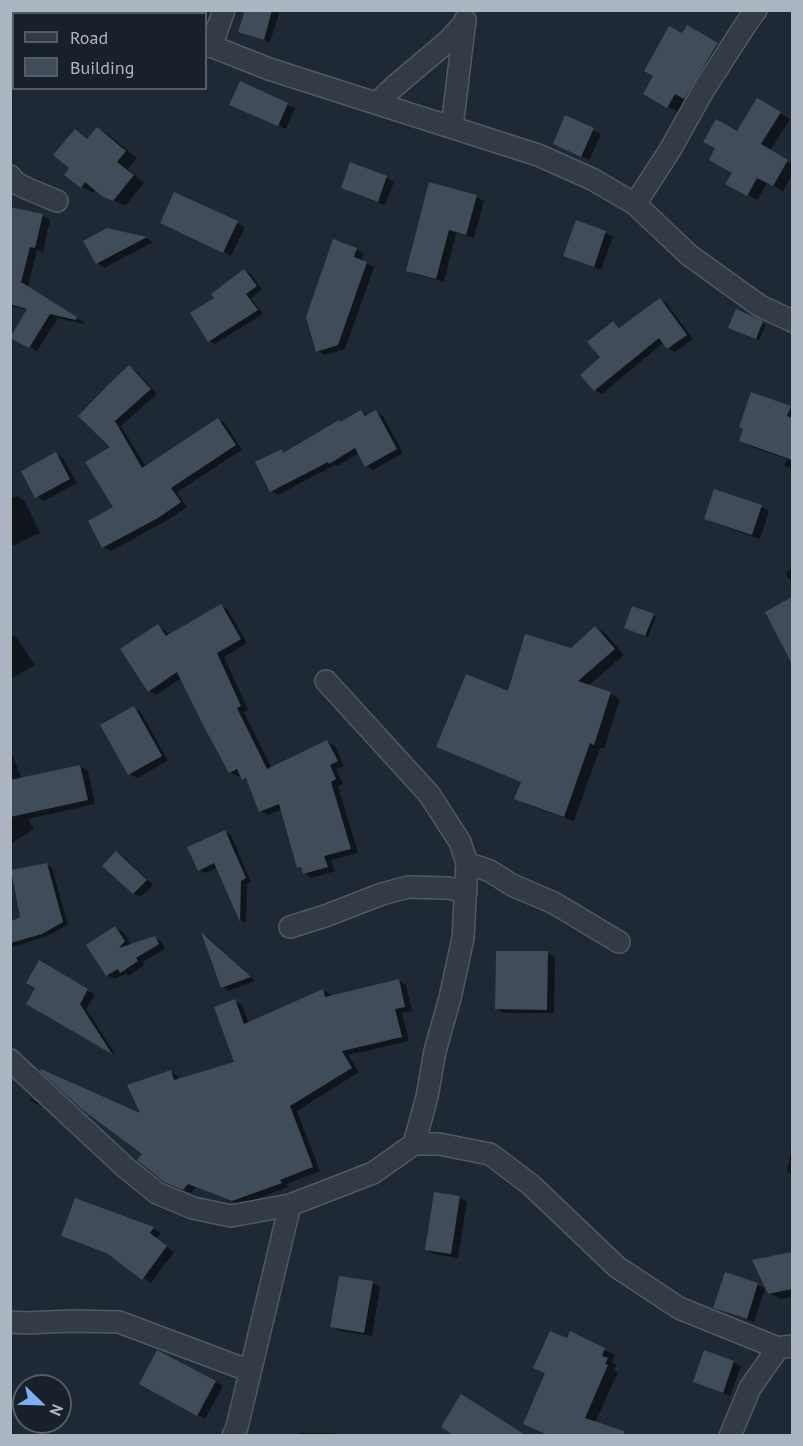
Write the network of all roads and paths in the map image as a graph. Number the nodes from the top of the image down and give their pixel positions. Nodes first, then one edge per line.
1 (224, 10) edge
2 (756, 10) edge
3 (466, 17) edge
4 (208, 45) edge
5 (377, 103) junction
6 (452, 127) junction
7 (10, 176) edge
8 (57, 201) dead end
9 (634, 204) junction
10 (792, 321) edge
11 (326, 681) dead end
12 (467, 863) junction
13 (466, 892) junction
14 (290, 927) dead end
15 (618, 942) dead end
16 (10, 1060) edge
17 (414, 1144) junction
18 (290, 1205) junction
19 (10, 1322) edge
20 (785, 1347) edge
21 (250, 1371) junction
22 (233, 1436) edge
23 (730, 1436) edge

1 - 4 street
2 - 9 street
3 - 5 street
3 - 6 street
4 - 5 street
5 - 6 street
6 - 9 street
7 - 8 street
9 - 10 street
11 - 12 street
12 - 13 street
12 - 15 street
13 - 14 street
13 - 17 street
16 - 18 street
17 - 18 street
17 - 20 street
18 - 21 street
19 - 21 street
20 - 23 street
21 - 22 street

